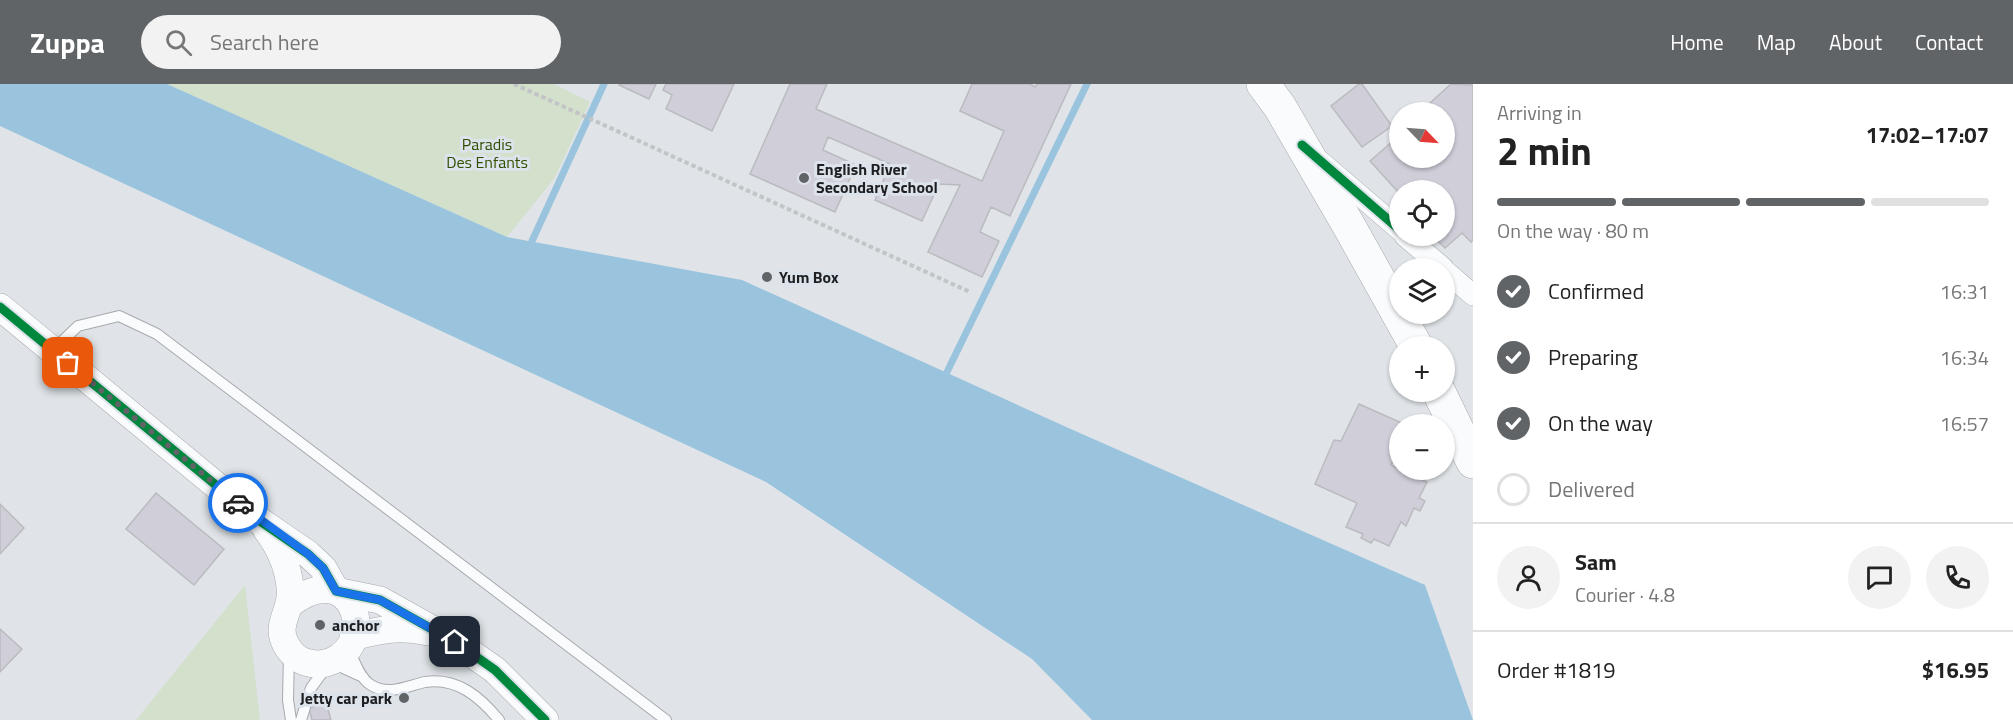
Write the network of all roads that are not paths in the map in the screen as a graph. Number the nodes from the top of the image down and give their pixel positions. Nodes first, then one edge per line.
1 (1263, 84) edge
2 (1302, 145) junction
3 (1389, 220) edge
4 (1417, 246) edge
5 (1431, 258) edge
6 (1455, 279) edge
7 (1473, 295) edge
8 (0, 307) edge
9 (1410, 336) edge
10 (53, 350) junction
11 (1444, 402) edge
12 (1473, 462) edge
13 (258, 519) junction
14 (336, 591) junction
15 (290, 604) junction
16 (455, 642) junction
17 (344, 649) junction
18 (290, 651) junction
19 (364, 678) junction
20 (291, 720) edge
21 (301, 720) edge
22 (499, 720) edge
23 (545, 720) edge
24 (666, 720) edge

1 - 2 main road
2 - 3 street
2 - 9 main road
4 - 5 street
6 - 7 street
8 - 10 street
10 - 13 street
10 - 24 lane
11 - 12 main road
13 - 14 street
13 - 15 street
14 - 15 street
14 - 16 street
14 - 17 street
15 - 18 street
16 - 17 street
16 - 23 street
17 - 18 street
17 - 19 lane
17 - 19 lane
17 - 21 lane
18 - 20 lane
19 - 22 lane

